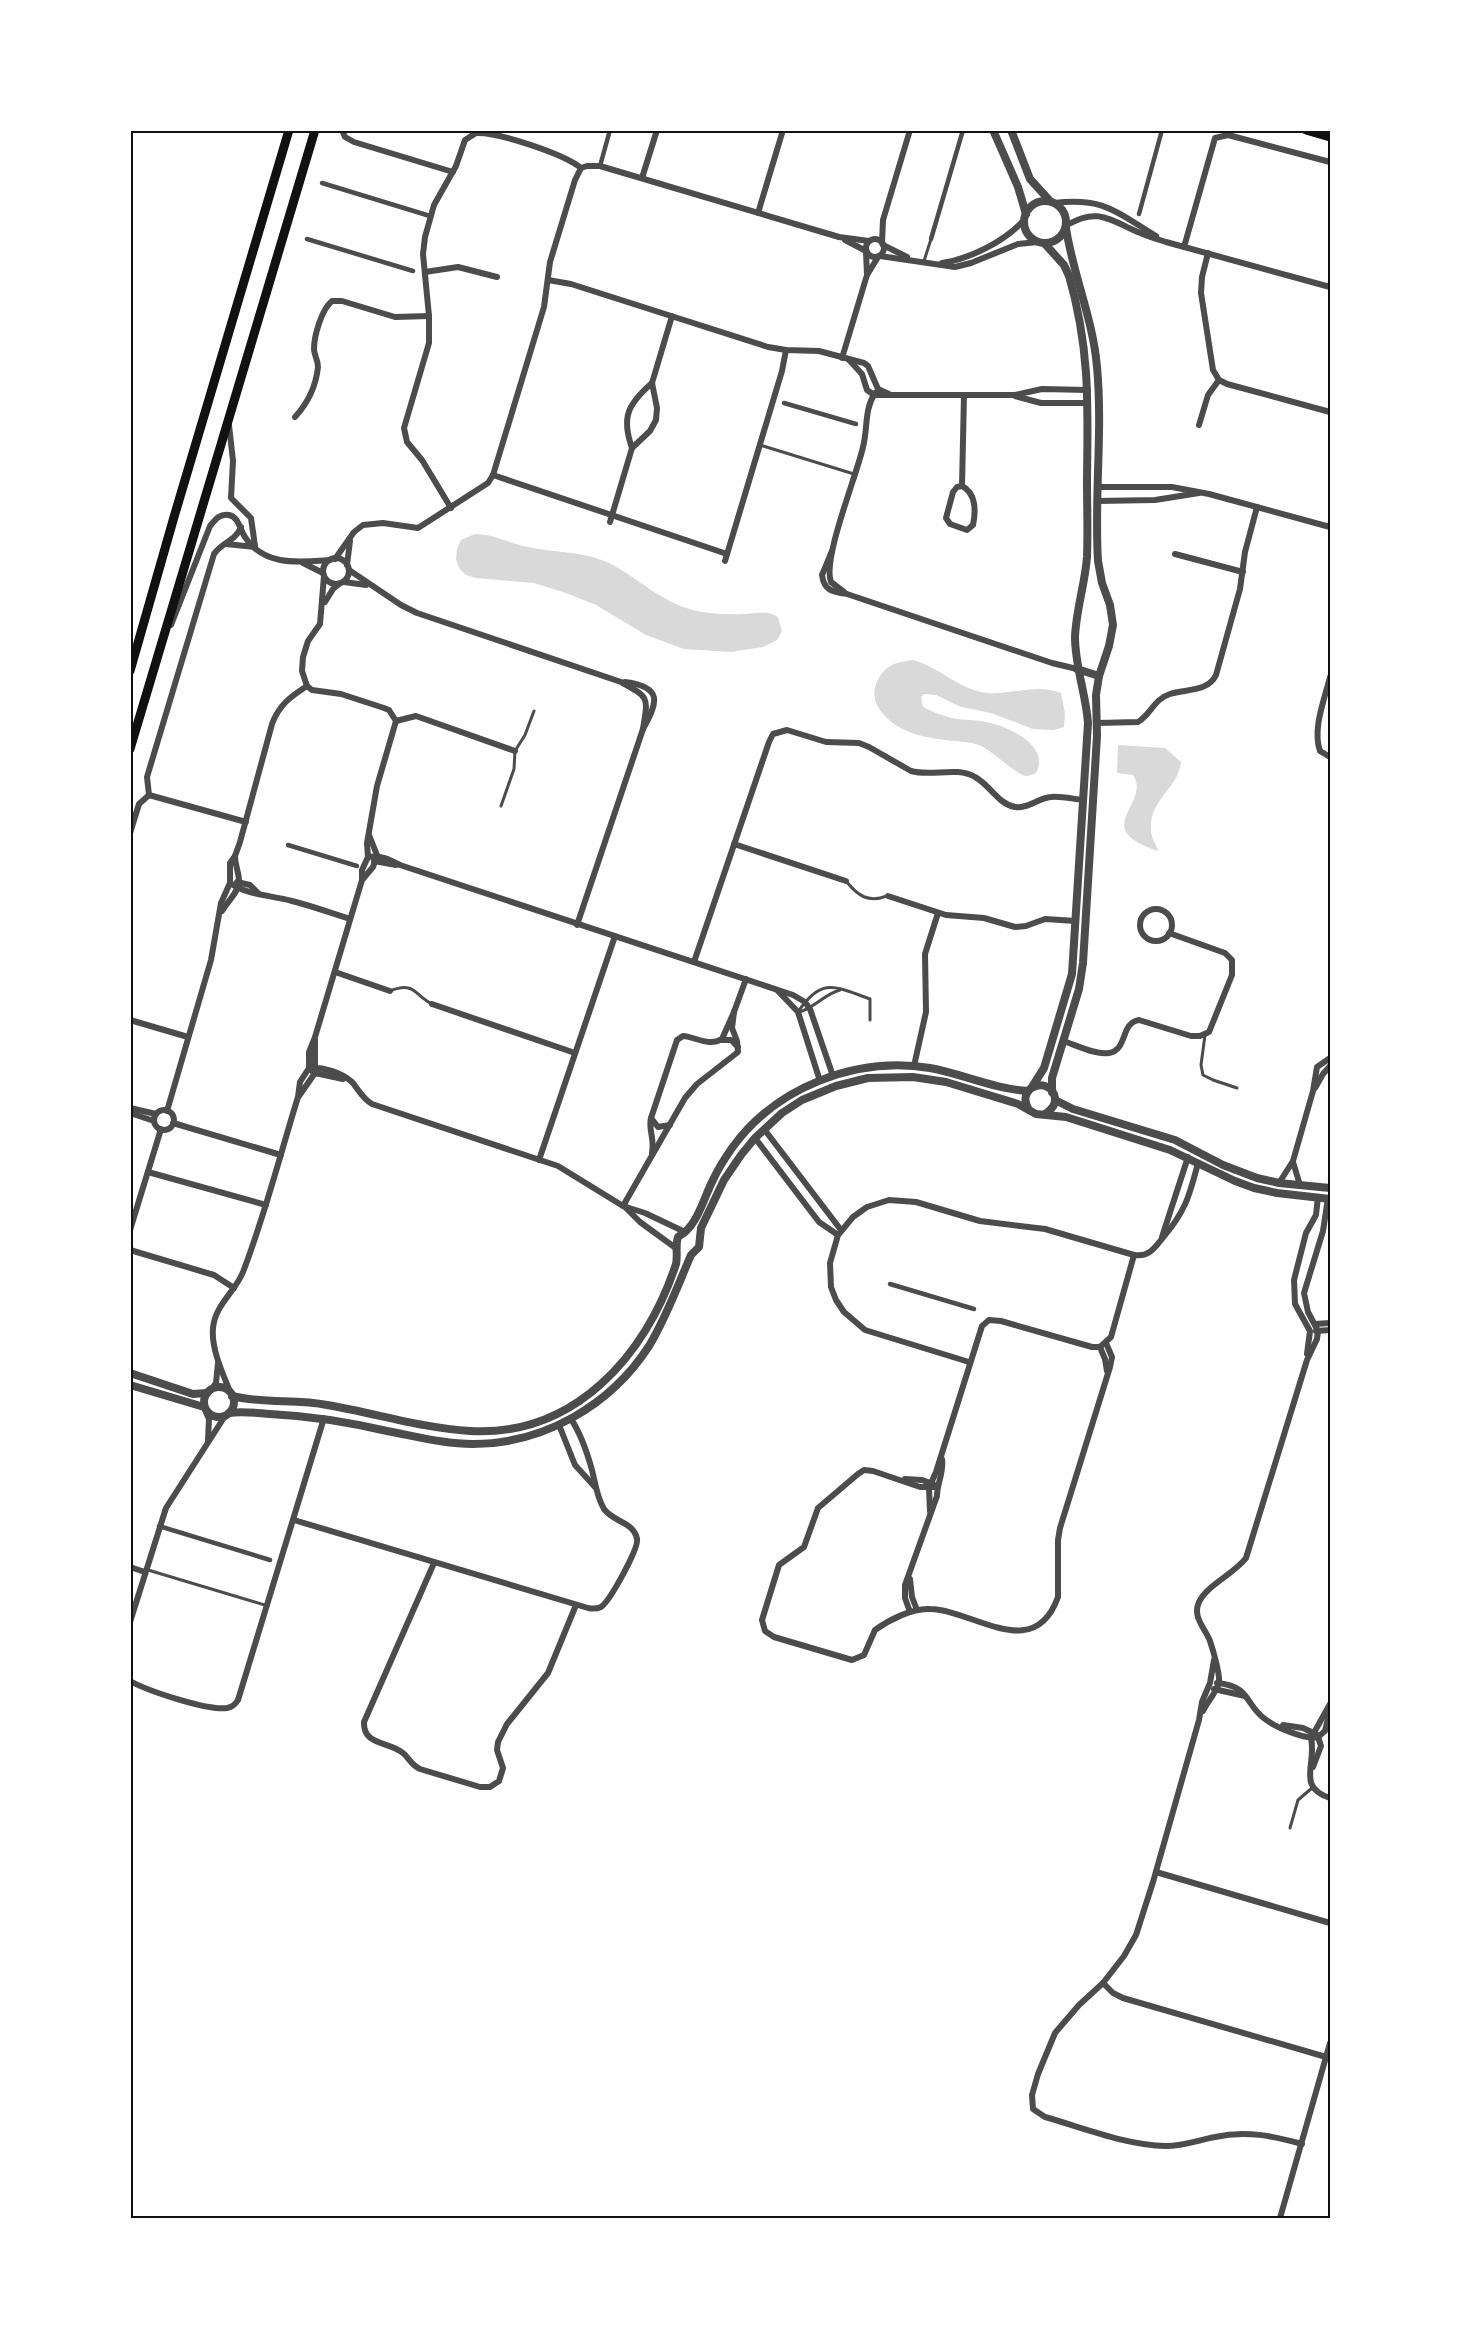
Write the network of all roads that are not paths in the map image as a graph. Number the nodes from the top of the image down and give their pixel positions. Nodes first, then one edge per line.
1 (289, 130) edge
2 (315, 130) edge
3 (342, 130) edge
4 (513, 130) edge
5 (610, 130) edge
6 (657, 130) edge
7 (783, 130) edge
8 (910, 130) edge
9 (963, 130) edge
10 (993, 130) edge
11 (1011, 130) edge
12 (1162, 130) edge
13 (1306, 130) edge
14 (475, 132) edge
15 (1330, 137) edge
16 (511, 140) junction
17 (1330, 162) edge
18 (600, 166) junction
19 (582, 168) junction
20 (453, 172) junction
21 (642, 178) junction
22 (322, 183) dead end
23 (1052, 202) junction
24 (758, 213) junction
25 (1139, 214) dead end
26 (430, 216) junction
27 (1025, 217) junction
28 (883, 220) junction
29 (1066, 227) junction
30 (839, 237) junction
31 (307, 239) dead end
32 (931, 239) joint
33 (870, 240) junction
34 (1166, 242) junction
35 (1041, 243) junction
36 (883, 244) junction
37 (1184, 247) junction
38 (866, 252) junction
39 (1208, 253) junction
40 (879, 256) junction
41 (910, 259) junction
42 (924, 263) junction
43 (933, 265) junction
44 (413, 271) dead end
45 (425, 272) junction
46 (867, 275) junction
47 (497, 277) dead end
48 (548, 280) junction
49 (1330, 286) edge
50 (429, 316) junction
51 (672, 316) junction
52 (786, 350) junction
53 (842, 358) junction
54 (849, 360) junction
55 (1219, 380) junction
56 (652, 383) junction
57 (878, 389) junction
58 (1088, 390) junction
59 (1098, 391) junction
60 (889, 394) junction
61 (874, 395) junction
62 (964, 395) junction
63 (1015, 395) junction
64 (784, 403) dead end
65 (1088, 403) junction
66 (1098, 404) junction
67 (1330, 412) edge
68 (295, 417) dead end
69 (229, 420) junction
70 (856, 424) dead end
71 (1199, 425) dead end
72 (759, 445) junction
73 (632, 448) junction
74 (855, 474) junction
75 (494, 475) junction
76 (962, 486) junction
77 (1087, 487) junction
78 (1098, 487) junction
79 (1202, 493) junction
80 (1087, 501) junction
81 (1097, 501) junction
82 (1257, 507) junction
83 (452, 508) junction
84 (611, 519) junction
85 (241, 527) junction
86 (1330, 527) edge
87 (350, 540) junction
88 (226, 544) junction
89 (255, 547) junction
90 (1174, 554) dead end
91 (333, 559) junction
92 (300, 562) junction
93 (348, 568) junction
94 (1243, 572) junction
95 (324, 575) junction
96 (341, 583) junction
97 (372, 586) junction
98 (323, 608) junction
99 (159, 656) junction
100 (1077, 669) junction
101 (130, 671) edge
102 (1099, 676) junction
103 (1330, 677) edge
104 (307, 686) junction
105 (534, 711) dead end
106 (396, 721) junction
107 (1088, 723) junction
108 (1098, 723) junction
109 (130, 749) edge
110 (515, 751) junction
111 (1330, 757) edge
112 (149, 795) junction
113 (1083, 800) junction
114 (1093, 801) junction
115 (501, 806) dead end
116 (246, 822) junction
117 (130, 833) edge
118 (369, 835) junction
119 (734, 844) junction
120 (288, 845) dead end
121 (235, 856) junction
122 (368, 857) junction
123 (376, 859) junction
124 (357, 866) dead end
125 (362, 880) junction
126 (846, 882) joint
127 (230, 884) junction
128 (238, 885) junction
129 (888, 896) joint
130 (221, 911) junction
131 (938, 913) junction
132 (350, 919) junction
133 (1076, 921) junction
134 (1086, 922) junction
135 (577, 924) junction
136 (1169, 933) junction
137 (615, 936) junction
138 (694, 962) junction
139 (334, 972) junction
140 (746, 979) junction
141 (776, 989) junction
142 (844, 990) junction
143 (390, 991) joint
144 (805, 1002) junction
145 (432, 1004) joint
146 (810, 1009) junction
147 (734, 1012) junction
148 (798, 1012) junction
149 (130, 1020) edge
150 (870, 1020) dead end
151 (1205, 1035) junction
152 (188, 1037) junction
153 (315, 1037) junction
154 (1053, 1038) junction
155 (720, 1040) junction
156 (1063, 1041) junction
157 (739, 1047) junction
158 (575, 1053) junction
159 (1330, 1058) edge
160 (914, 1066) junction
161 (1330, 1066) edge
162 (309, 1068) junction
163 (316, 1070) junction
164 (833, 1076) junction
165 (914, 1077) junction
166 (820, 1081) junction
167 (836, 1086) junction
168 (1237, 1088) dead end
169 (1030, 1089) junction
170 (823, 1090) junction
171 (1313, 1091) junction
172 (1054, 1096) junction
173 (298, 1097) junction
174 (130, 1108) edge
175 (1029, 1110) junction
176 (166, 1111) junction
177 (130, 1113) edge
178 (1045, 1114) junction
179 (155, 1117) junction
180 (651, 1118) junction
181 (757, 1121) junction
182 (173, 1123) junction
183 (670, 1125) junction
184 (748, 1129) junction
185 (764, 1129) junction
186 (161, 1130) junction
187 (754, 1138) junction
188 (1192, 1148) junction
189 (1200, 1152) junction
190 (281, 1155) junction
191 (651, 1157) junction
192 (1188, 1157) junction
193 (539, 1160) junction
194 (1293, 1161) junction
195 (1198, 1163) junction
196 (148, 1172) junction
197 (1279, 1183) junction
198 (1300, 1185) junction
199 (1319, 1187) junction
200 (1330, 1188) edge
201 (1318, 1197) junction
202 (1329, 1199) edge
203 (266, 1205) junction
204 (623, 1206) junction
205 (131, 1229) edge
206 (686, 1232) junction
207 (840, 1232) junction
208 (698, 1238) junction
209 (1161, 1241) junction
210 (677, 1249) junction
211 (130, 1250) edge
212 (691, 1255) junction
213 (1134, 1255) junction
214 (890, 1284) dead end
215 (234, 1288) junction
216 (974, 1309) dead end
217 (1330, 1323) edge
218 (1317, 1327) junction
219 (1309, 1330) junction
220 (1330, 1330) edge
221 (1103, 1345) junction
222 (218, 1356) junction
223 (1307, 1360) junction
224 (969, 1362) junction
225 (130, 1373) edge
226 (130, 1385) edge
227 (209, 1391) junction
228 (232, 1395) junction
229 (205, 1408) junction
230 (565, 1410) junction
231 (555, 1414) junction
232 (227, 1415) junction
233 (324, 1418) junction
234 (571, 1419) junction
235 (559, 1425) junction
236 (208, 1441) junction
237 (941, 1455) junction
238 (930, 1485) junction
239 (937, 1487) junction
240 (597, 1490) junction
241 (930, 1511) junction
242 (294, 1520) junction
243 (159, 1526) junction
244 (270, 1560) dead end
245 (434, 1563) junction
246 (130, 1567) edge
247 (146, 1570) junction
248 (576, 1605) junction
249 (268, 1606) junction
250 (914, 1611) junction
251 (130, 1622) edge
252 (130, 1681) edge
253 (1216, 1686) junction
254 (130, 1687) edge
255 (150, 1690) junction
256 (1330, 1704) edge
257 (1330, 1710) edge
258 (1314, 1735) junction
259 (1312, 1788) junction
260 (1330, 1798) edge
261 (1290, 1828) dead end
262 (1156, 1872) junction
263 (1330, 1923) edge
264 (1103, 1983) junction
265 (1330, 2043) edge
266 (1326, 2057) junction
267 (1302, 2144) junction
268 (1280, 2218) edge

1 - 101 main road
2 - 69 main road
3 - 20 street
4 - 16 street
5 - 18 street
6 - 21 street
7 - 24 street
8 - 28 street
9 - 32 street
10 - 27 street
11 - 23 street
12 - 25 street
13 - 15 main road
14 - 16 street
14 - 20 street
16 - 19 street
17 - 37 street
18 - 19 street
18 - 21 street
19 - 48 street
20 - 26 street
21 - 24 street
22 - 26 street
23 - 27 street
23 - 29 street
23 - 34 street
24 - 30 street
26 - 45 street
27 - 35 street
27 - 43 street
28 - 33 street
28 - 36 street
29 - 34 street
29 - 35 street
29 - 59 street
30 - 33 street
30 - 38 street
31 - 44 street
32 - 42 lane
33 - 36 street
33 - 38 street
34 - 37 street
35 - 43 street
35 - 58 street
36 - 40 street
36 - 41 street
37 - 39 street
38 - 40 street
38 - 46 street
39 - 49 street
39 - 55 street
40 - 41 street
40 - 46 street
41 - 42 street
42 - 43 street
45 - 47 street
45 - 50 street
46 - 53 street
48 - 51 street
48 - 75 street
50 - 68 street
50 - 83 street
51 - 52 street
51 - 56 street
52 - 53 street
52 - 72 street
53 - 54 street
54 - 57 street
54 - 61 street
55 - 67 street
55 - 71 street
56 - 73 street
56 - 73 street
57 - 60 street
57 - 61 street
58 - 59 street
58 - 63 street
58 - 65 street
59 - 66 street
60 - 61 street
60 - 62 street
61 - 74 street
62 - 63 street
62 - 76 street
63 - 65 street
64 - 70 street
65 - 66 street
65 - 77 street
66 - 78 street
69 - 89 street
69 - 99 main road
72 - 74 lane
72 - 84 street
73 - 84 street
74 - 100 street
75 - 83 street
75 - 84 street
76 - 76 street
77 - 78 street
77 - 80 street
78 - 79 street
78 - 81 street
79 - 81 street
79 - 82 street
80 - 81 street
80 - 100 street
81 - 102 street
82 - 86 street
82 - 94 street
83 - 87 street
85 - 88 street
85 - 89 street
85 - 99 street
87 - 91 street
87 - 93 street
88 - 89 street
88 - 112 street
89 - 92 street
90 - 94 street
91 - 92 street
91 - 93 street
91 - 95 street
92 - 95 street
93 - 96 street
93 - 97 street
94 - 108 street
95 - 96 street
95 - 98 street
96 - 97 street
96 - 98 street
97 - 135 street
98 - 104 street
99 - 109 main road
100 - 102 street
100 - 107 street
102 - 108 street
103 - 111 street
104 - 106 street
104 - 116 street
105 - 110 lane
106 - 110 street
106 - 118 street
107 - 108 street
107 - 113 street
108 - 114 street
110 - 115 lane
112 - 116 street
112 - 117 street
113 - 114 street
113 - 119 street
113 - 133 street
114 - 134 street
116 - 121 street
118 - 122 street
118 - 123 street
119 - 126 street
119 - 138 street
120 - 124 street
121 - 127 street
121 - 128 street
122 - 123 street
122 - 125 street
123 - 125 street
123 - 135 street
125 - 132 street
126 - 129 lane
127 - 128 street
127 - 130 street
128 - 130 street
128 - 132 street
129 - 131 street
130 - 152 street
131 - 133 street
131 - 160 street
132 - 139 street
133 - 134 street
133 - 154 street
134 - 156 street
135 - 137 street
136 - 136 street
136 - 151 street
137 - 138 street
137 - 158 street
138 - 140 street
139 - 143 street
139 - 153 street
140 - 141 street
140 - 147 street
141 - 144 street
141 - 148 street
142 - 144 lane
142 - 146 lane
142 - 150 lane
143 - 145 lane
144 - 146 street
144 - 148 lane
145 - 158 street
146 - 148 lane
146 - 164 street
147 - 155 street
147 - 157 street
148 - 166 street
149 - 152 street
151 - 156 street
151 - 168 lane
152 - 176 street
153 - 162 street
153 - 163 street
154 - 156 street
154 - 169 street
155 - 157 street
155 - 180 street
156 - 172 street
157 - 183 street
158 - 193 street
159 - 171 street
160 - 164 street
160 - 165 street
160 - 169 street
161 - 171 street
162 - 163 street
162 - 173 street
163 - 173 street
163 - 193 street
164 - 166 street
164 - 167 street
165 - 167 street
165 - 175 street
166 - 170 street
166 - 181 street
167 - 170 street
169 - 172 street
169 - 175 street
170 - 185 street
171 - 194 street
172 - 178 street
172 - 188 street
173 - 190 street
174 - 179 street
175 - 178 street
176 - 179 street
176 - 182 street
177 - 179 street
178 - 192 street
179 - 186 street
180 - 183 street
180 - 191 street
181 - 184 street
181 - 185 street
182 - 186 street
182 - 190 street
183 - 191 street
184 - 187 street
184 - 206 street
185 - 187 street
185 - 207 street
186 - 196 street
187 - 207 street
187 - 208 street
188 - 189 street
188 - 192 street
189 - 195 street
189 - 197 street
190 - 203 street
191 - 204 street
192 - 195 street
192 - 209 street
193 - 204 street
194 - 197 street
194 - 198 street
195 - 201 street
195 - 209 street
196 - 203 street
196 - 205 street
197 - 198 street
198 - 199 street
199 - 200 street
199 - 201 street
200 - 202 street
201 - 202 street
201 - 219 street
202 - 218 street
203 - 215 street
204 - 206 street
204 - 210 street
206 - 208 street
206 - 210 street
207 - 213 street
207 - 224 street
208 - 212 street
209 - 213 street
210 - 212 street
210 - 230 street
211 - 215 street
212 - 234 street
213 - 221 street
214 - 216 street
215 - 222 street
217 - 218 street
218 - 219 street
218 - 220 street
218 - 223 street
219 - 223 street
221 - 224 street
221 - 250 street
222 - 227 street
222 - 228 street
223 - 253 street
224 - 237 street
225 - 227 street
226 - 229 street
227 - 228 street
227 - 229 street
228 - 231 street
228 - 232 street
229 - 232 street
229 - 236 street
230 - 231 street
230 - 234 street
231 - 235 street
232 - 233 street
232 - 236 street
233 - 235 street
233 - 242 street
234 - 235 street
234 - 240 street
235 - 240 street
236 - 243 street
237 - 238 street
237 - 239 street
238 - 239 street
238 - 241 street
238 - 250 street
239 - 241 street
240 - 248 street
241 - 250 street
242 - 245 street
242 - 249 street
243 - 244 street
243 - 247 street
245 - 248 street
245 - 248 street
246 - 247 street
247 - 249 lane
247 - 251 street
249 - 255 street
252 - 255 street
253 - 258 street
253 - 262 street
254 - 255 street
256 - 258 street
257 - 258 street
258 - 259 street
259 - 260 street
259 - 261 lane
262 - 263 street
262 - 264 street
264 - 266 street
264 - 267 street
265 - 266 street
266 - 267 street
267 - 268 street

